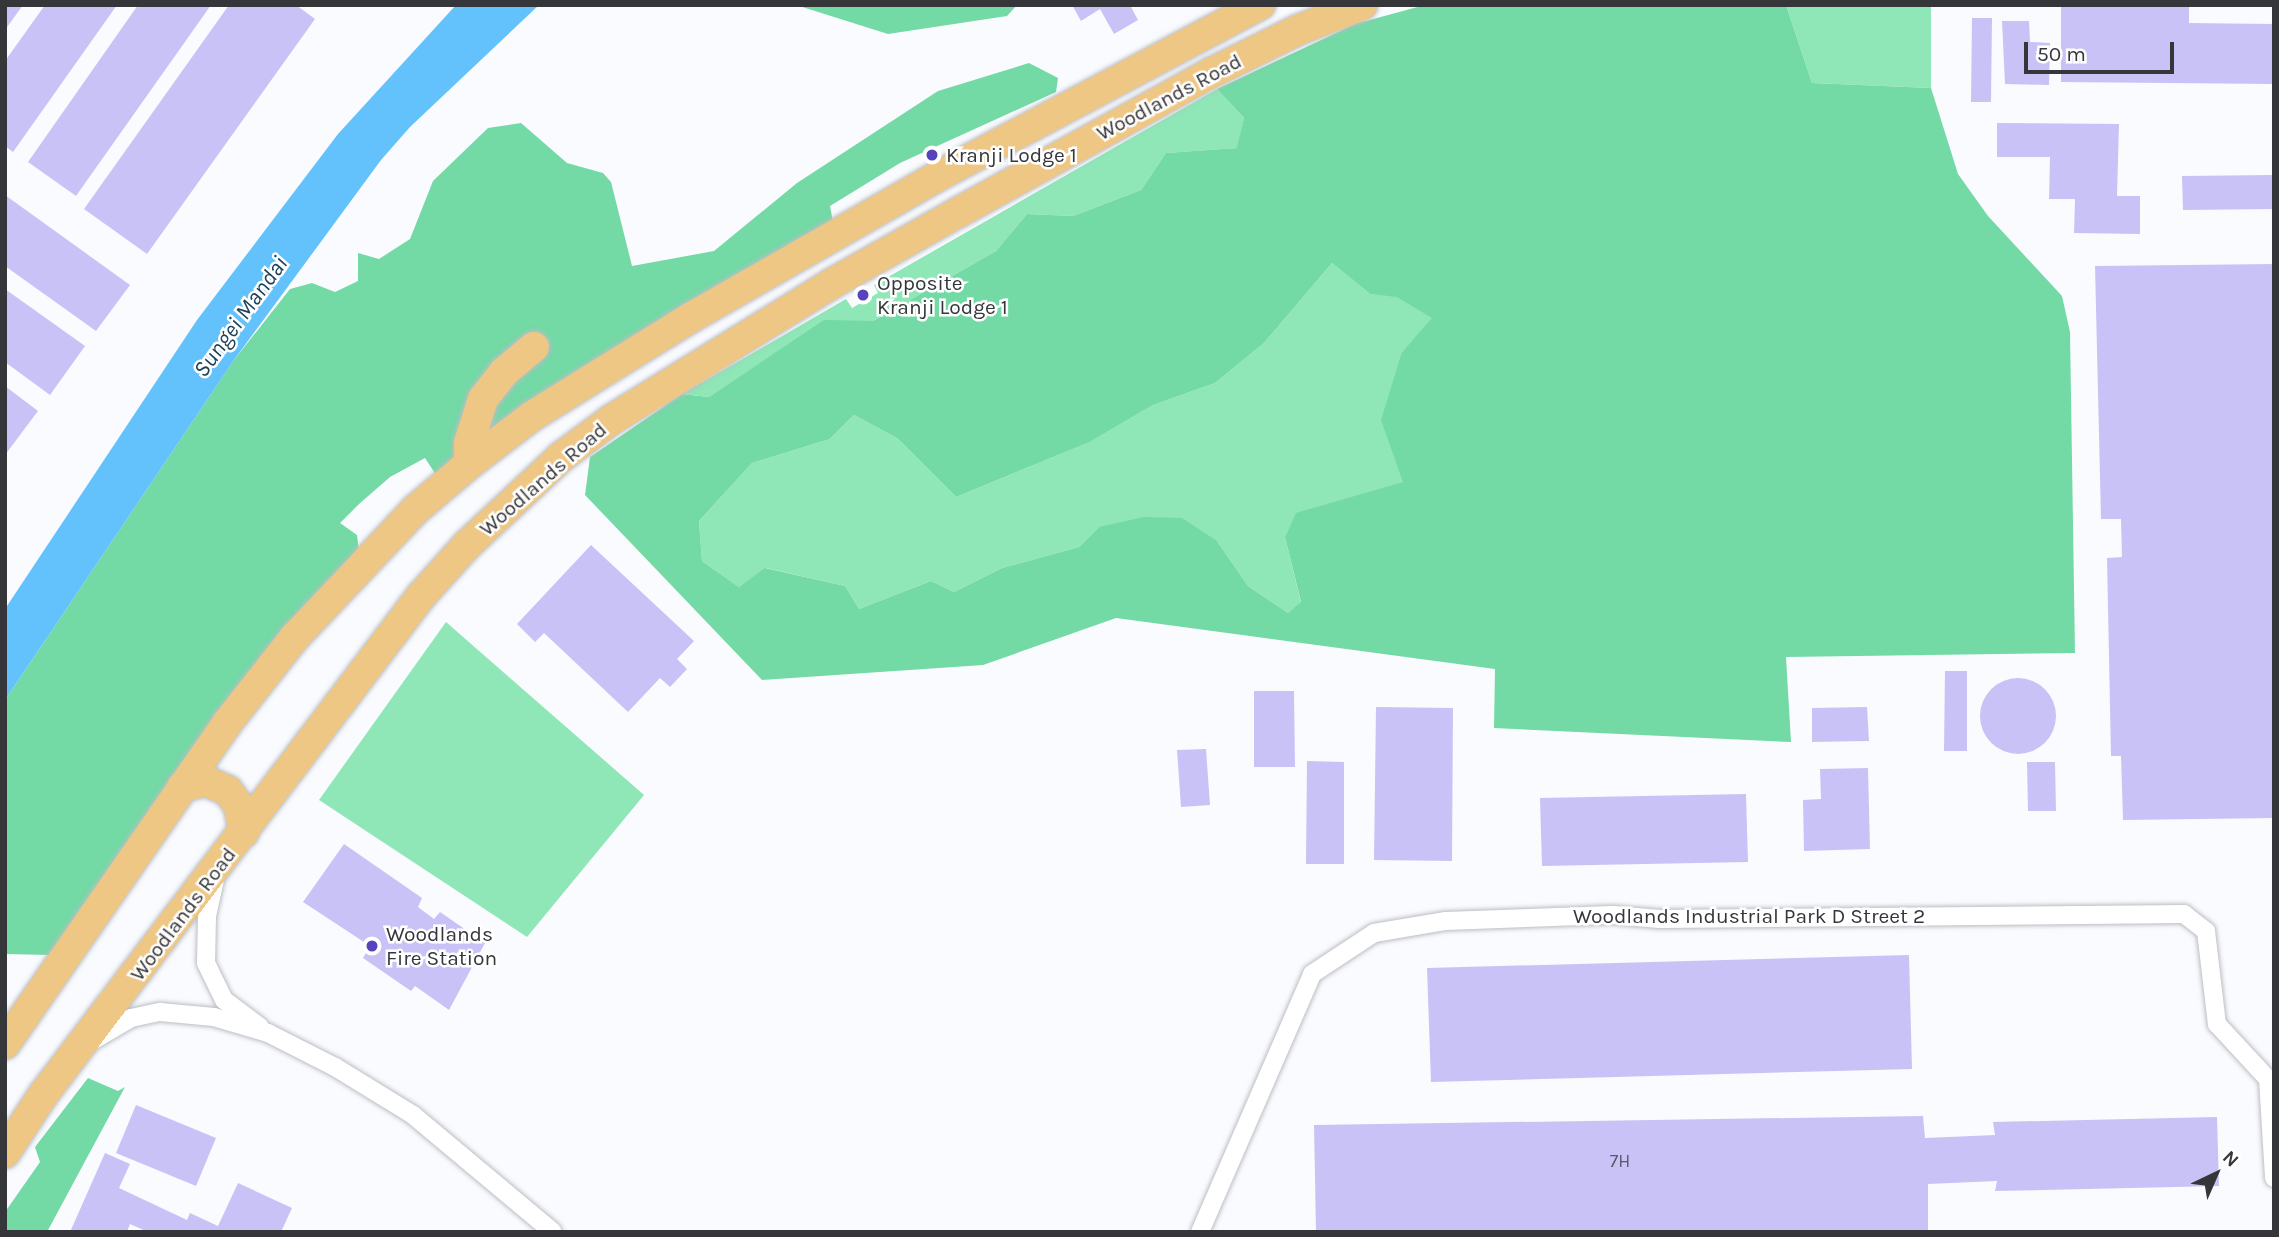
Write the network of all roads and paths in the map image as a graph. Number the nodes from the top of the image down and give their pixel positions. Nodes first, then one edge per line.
1 (1260, 5) edge
2 (1362, 5) edge
3 (534, 346) dead end
4 (469, 464) junction
5 (182, 787) junction
6 (244, 833) junction
7 (218, 867) junction
8 (268, 1033) junction
9 (5, 1044) edge
10 (80, 1048) junction
11 (5, 1153) edge
12 (2274, 1178) edge
13 (553, 1232) edge
14 (1200, 1232) edge

1 - 4 main road, Woodlands Road
2 - 6 main road, Woodlands Road
3 - 4 main road
4 - 5 main road, Woodlands Road
5 - 6 main road
5 - 9 main road, Woodlands Road
6 - 7 main road, Woodlands Road
7 - 8 street
7 - 10 main road, Woodlands Road
8 - 10 street
8 - 13 street
10 - 11 main road, Woodlands Road
12 - 14 street, Woodlands Industrial Park D Street 2

